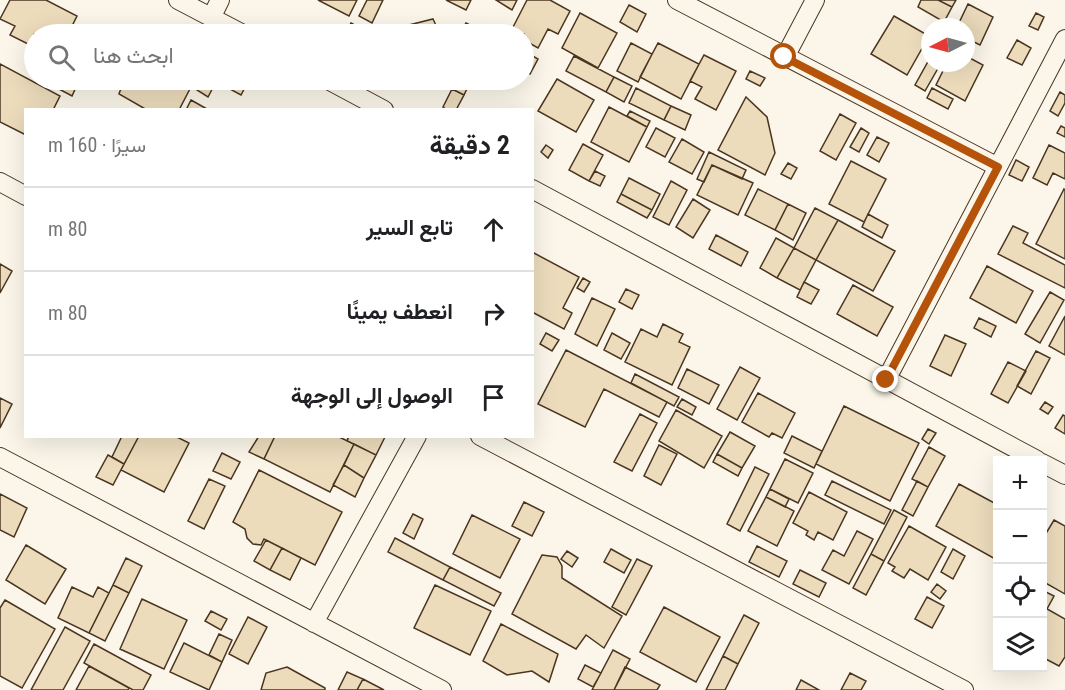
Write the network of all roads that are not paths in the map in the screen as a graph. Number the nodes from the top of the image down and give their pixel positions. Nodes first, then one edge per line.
1 (178, 0) edge
2 (220, 0) edge
3 (677, 0) edge
4 (815, 0) edge
5 (211, 18) junction
6 (223, 24) edge
7 (1065, 39) edge
8 (784, 57) junction
9 (347, 90) edge
10 (380, 108) edge
11 (998, 167) junction
12 (0, 182) edge
13 (534, 190) edge
14 (24, 195) edge
15 (886, 380) junction
16 (416, 438) edge
17 (484, 438) edge
18 (1029, 456) edge
19 (0, 457) edge
20 (1047, 466) edge
21 (1065, 475) edge
22 (314, 623) junction
23 (442, 690) edge
24 (964, 690) edge

1 - 5 street
2 - 5 street
3 - 8 street
4 - 8 street
5 - 6 street
7 - 11 street
8 - 11 street
9 - 10 street
11 - 15 street
12 - 14 street
13 - 15 street
15 - 18 street
16 - 22 street
17 - 24 street
19 - 22 street
20 - 21 street
22 - 23 street

